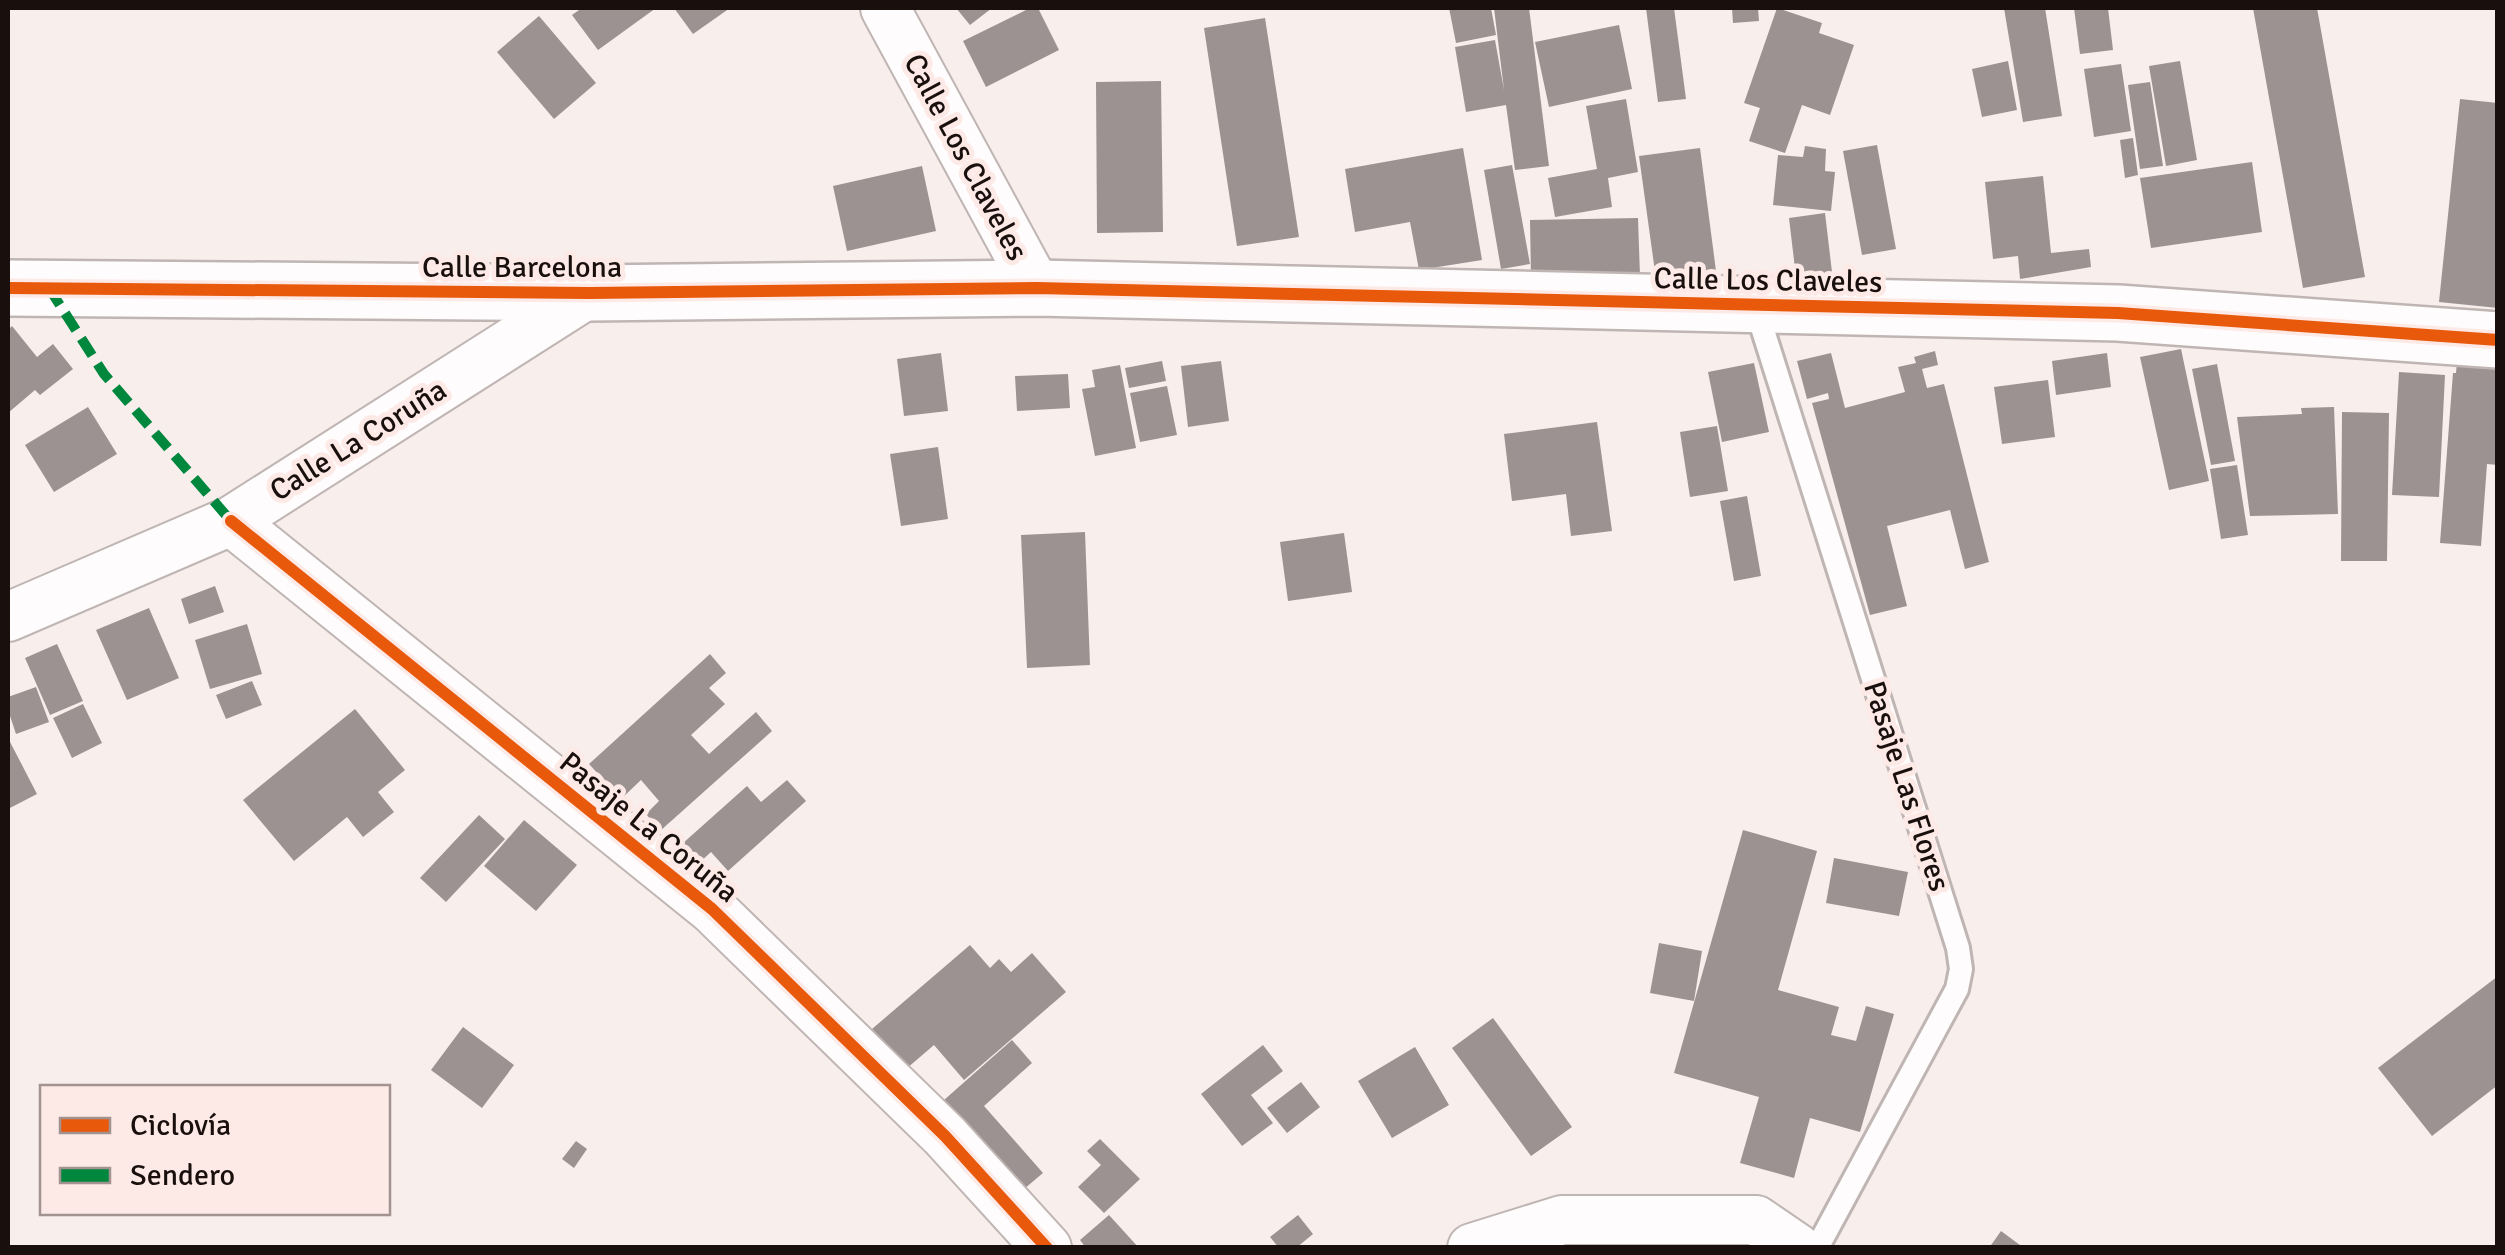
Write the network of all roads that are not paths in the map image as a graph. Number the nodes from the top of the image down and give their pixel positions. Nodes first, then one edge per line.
1 (885, 8) edge
2 (8, 288) edge
3 (1037, 288) junction
4 (589, 294) junction
5 (1754, 305) junction
6 (2498, 340) edge
7 (231, 521) junction
8 (8, 617) edge
9 (1047, 1248) edge
10 (1472, 1248) edge
11 (1797, 1248) edge
12 (1817, 1248) edge

1 - 3 street, Calle Los Claveles
2 - 4 street, Calle Barcelona
3 - 4 street, Calle Barcelona
3 - 5 street, Calle Los Claveles
4 - 7 street, Calle La Coruña
5 - 6 street, Calle Los Claveles
5 - 12 lane, Pasaje Las Flores
7 - 8 street, Calle La Coruña
7 - 9 street, Pasaje La Coruña
10 - 11 street

